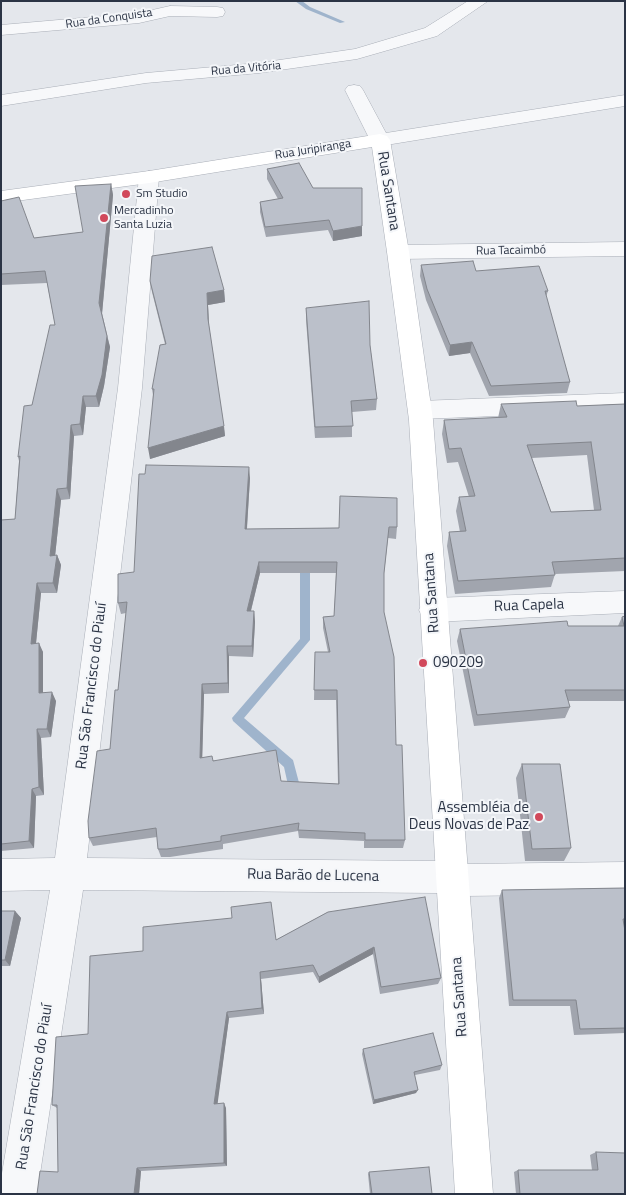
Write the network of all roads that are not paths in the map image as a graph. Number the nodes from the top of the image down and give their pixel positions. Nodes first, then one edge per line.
1 (480, 1) edge
2 (217, 12) dead end
3 (1, 30) edge
4 (354, 90) dead end
5 (625, 100) edge
6 (1, 101) edge
7 (380, 140) junction
8 (150, 177) junction
9 (1, 197) edge
10 (625, 250) edge
11 (398, 252) junction
12 (625, 402) edge
13 (420, 410) junction
14 (625, 602) edge
15 (433, 610) junction
16 (69, 874) junction
17 (1, 875) edge
18 (625, 878) edge
19 (451, 880) junction
20 (18, 1194) edge
21 (474, 1194) edge

1 - 6 street, Rua da Vitória
2 - 3 street, Rua da Conquista
4 - 7 street, Rua Santana
5 - 7 street, Rua Juripiranga
7 - 8 street, Rua Juripiranga
7 - 11 street, Rua Santana
8 - 9 street, Rua Juripiranga
8 - 16 street, Rua São Francisco do Piauí
10 - 11 street, Rua Tacaimbó
11 - 13 street, Rua Santana
12 - 13 street
13 - 15 street, Rua Santana
14 - 15 street, Rua Capela
15 - 19 street, Rua Santana
16 - 17 street, Rua Barão de Lucena
16 - 19 street, Rua Barão de Lucena
16 - 20 street, Rua São Francisco do Piauí
18 - 19 street, Rua Barão de Lucena
19 - 21 street, Rua Santana

